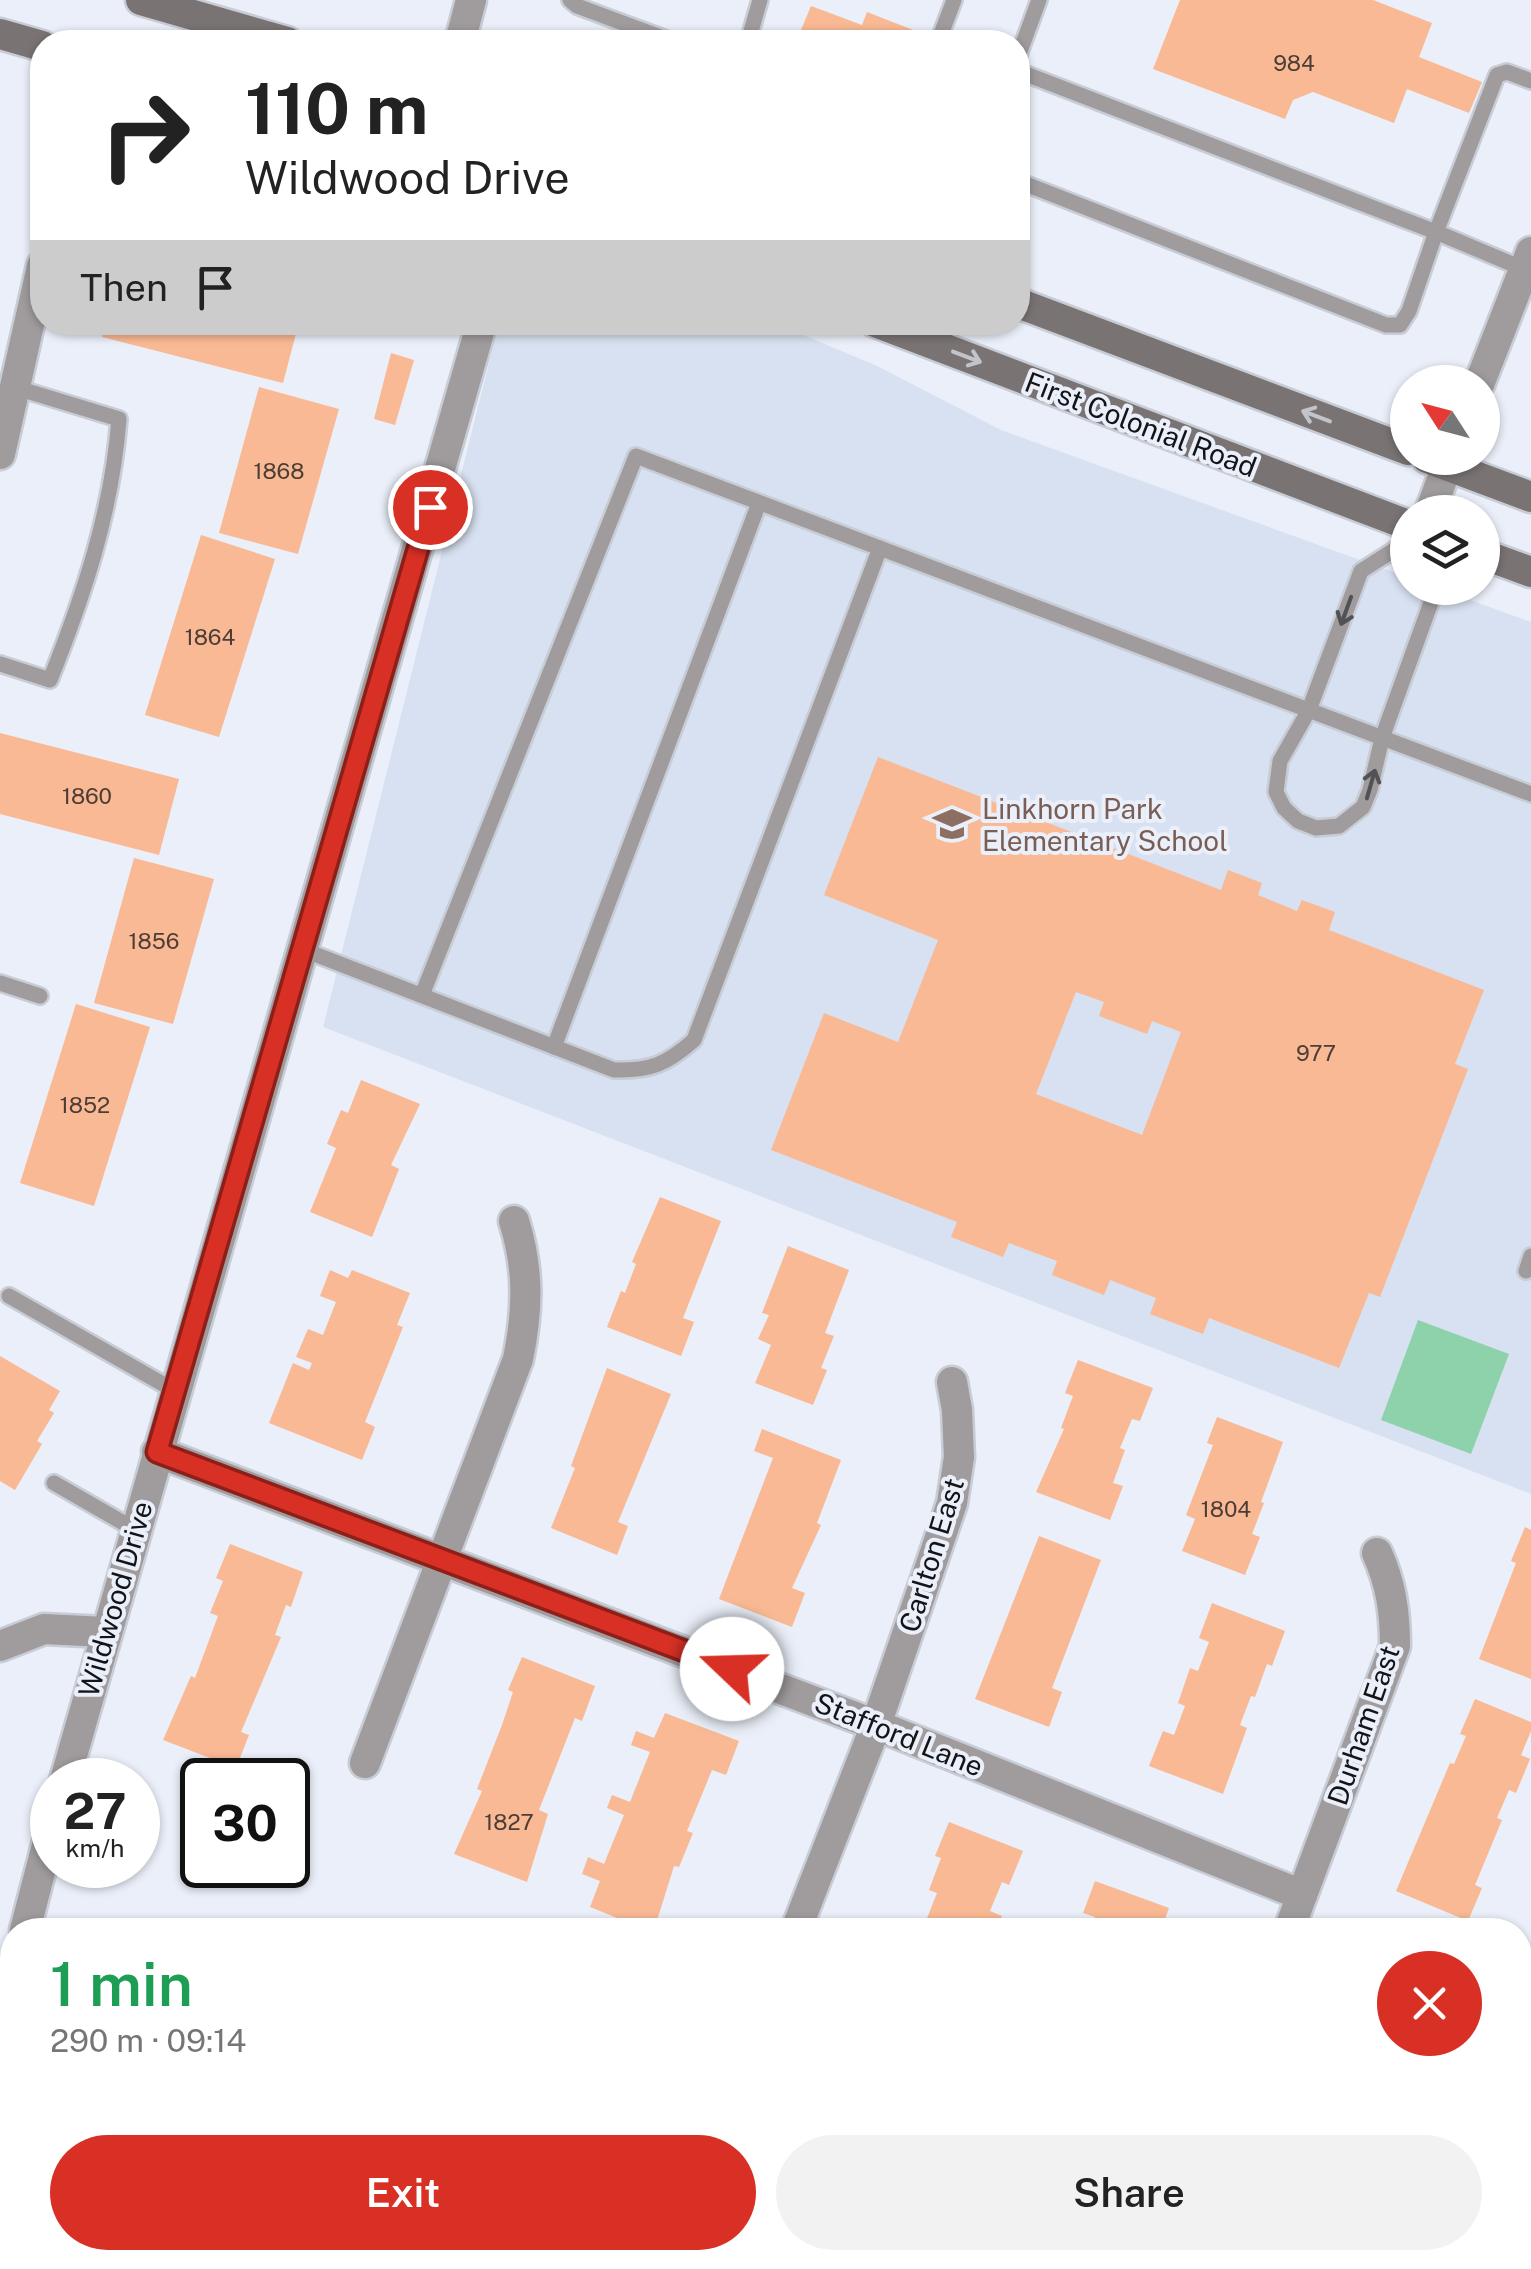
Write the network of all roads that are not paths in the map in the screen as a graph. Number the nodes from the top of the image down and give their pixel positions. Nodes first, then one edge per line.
1 (140, 0) edge
2 (472, 0) edge
3 (570, 0) edge
4 (760, 0) edge
5 (954, 0) edge
6 (1039, 0) edge
7 (245, 30) edge
8 (463, 30) edge
9 (642, 30) edge
10 (751, 30) edge
11 (943, 30) edge
12 (1028, 30) edge
13 (0, 34) edge
14 (30, 43) edge
15 (1030, 76) edge
16 (1531, 81) edge
17 (1030, 185) edge
18 (1436, 232) junction
19 (1528, 260) edge
20 (1030, 307) edge
21 (30, 325) edge
22 (478, 335) edge
23 (910, 335) edge
24 (1487, 365) edge
25 (17, 388) junction
26 (1390, 443) edge
27 (0, 454) edge
28 (1477, 475) edge
29 (1531, 498) edge
30 (760, 502) junction
31 (1390, 518) edge
32 (880, 548) junction
33 (1390, 552) edge
34 (1500, 561) edge
35 (1531, 572) edge
36 (1430, 605) edge
37 (0, 664) edge
38 (1309, 710) junction
39 (1382, 738) junction
40 (1531, 794) edge
41 (304, 950) junction
42 (0, 982) edge
43 (40, 996) dead end
44 (422, 996) junction
45 (554, 1046) junction
46 (514, 1221) dead end
47 (9, 1296) dead end
48 (952, 1382) dead end
49 (176, 1391) junction
50 (157, 1452) junction
51 (54, 1482) dead end
52 (134, 1529) junction
53 (1378, 1553) dead end
54 (442, 1558) junction
55 (105, 1632) junction
56 (0, 1646) edge
57 (876, 1724) junction
58 (70, 1758) edge
59 (365, 1763) dead end
60 (36, 1888) edge
61 (1302, 1895) junction
62 (28, 1918) edge
63 (801, 1918) edge
64 (1293, 1918) edge

1 - 7 main road
2 - 8 street
3 - 9 lane
4 - 10 lane
5 - 11 lane
6 - 12 lane
13 - 14 main road
15 - 18 lane
16 - 18 lane
17 - 18 lane
18 - 19 lane
19 - 24 street
26 -> 20 main road
21 - 25 street
22 - 41 street, Wildwood Drive
23 -> 31 main road, First Colonial Road
25 - 27 street
25 - 37 lane
28 - 29 main road
30 - 32 lane
30 - 44 lane
30 - 45 lane
32 - 38 lane
32 - 45 lane
33 -> 38 lane
34 - 35 main road
36 - 39 lane
38 - 39 lane
38 -> 39 lane
39 - 40 lane
41 - 44 lane
41 - 49 street, Wildwood Drive
42 - 43 lane
44 - 45 lane
46 - 54 street
47 - 49 lane
48 - 57 street, Carlton East
49 - 50 street, Wildwood Drive
50 - 52 street, Wildwood Drive
50 - 54 street, Stafford Lane
51 - 52 lane
52 - 55 street, Wildwood Drive
53 - 61 street, Durham East
54 - 57 street, Stafford Lane
54 - 59 street
55 - 56 street
55 - 58 street, Wildwood Drive
57 - 61 street, Stafford Lane
57 - 63 street, Carlton East
60 - 62 street
61 - 64 street, Durham East

